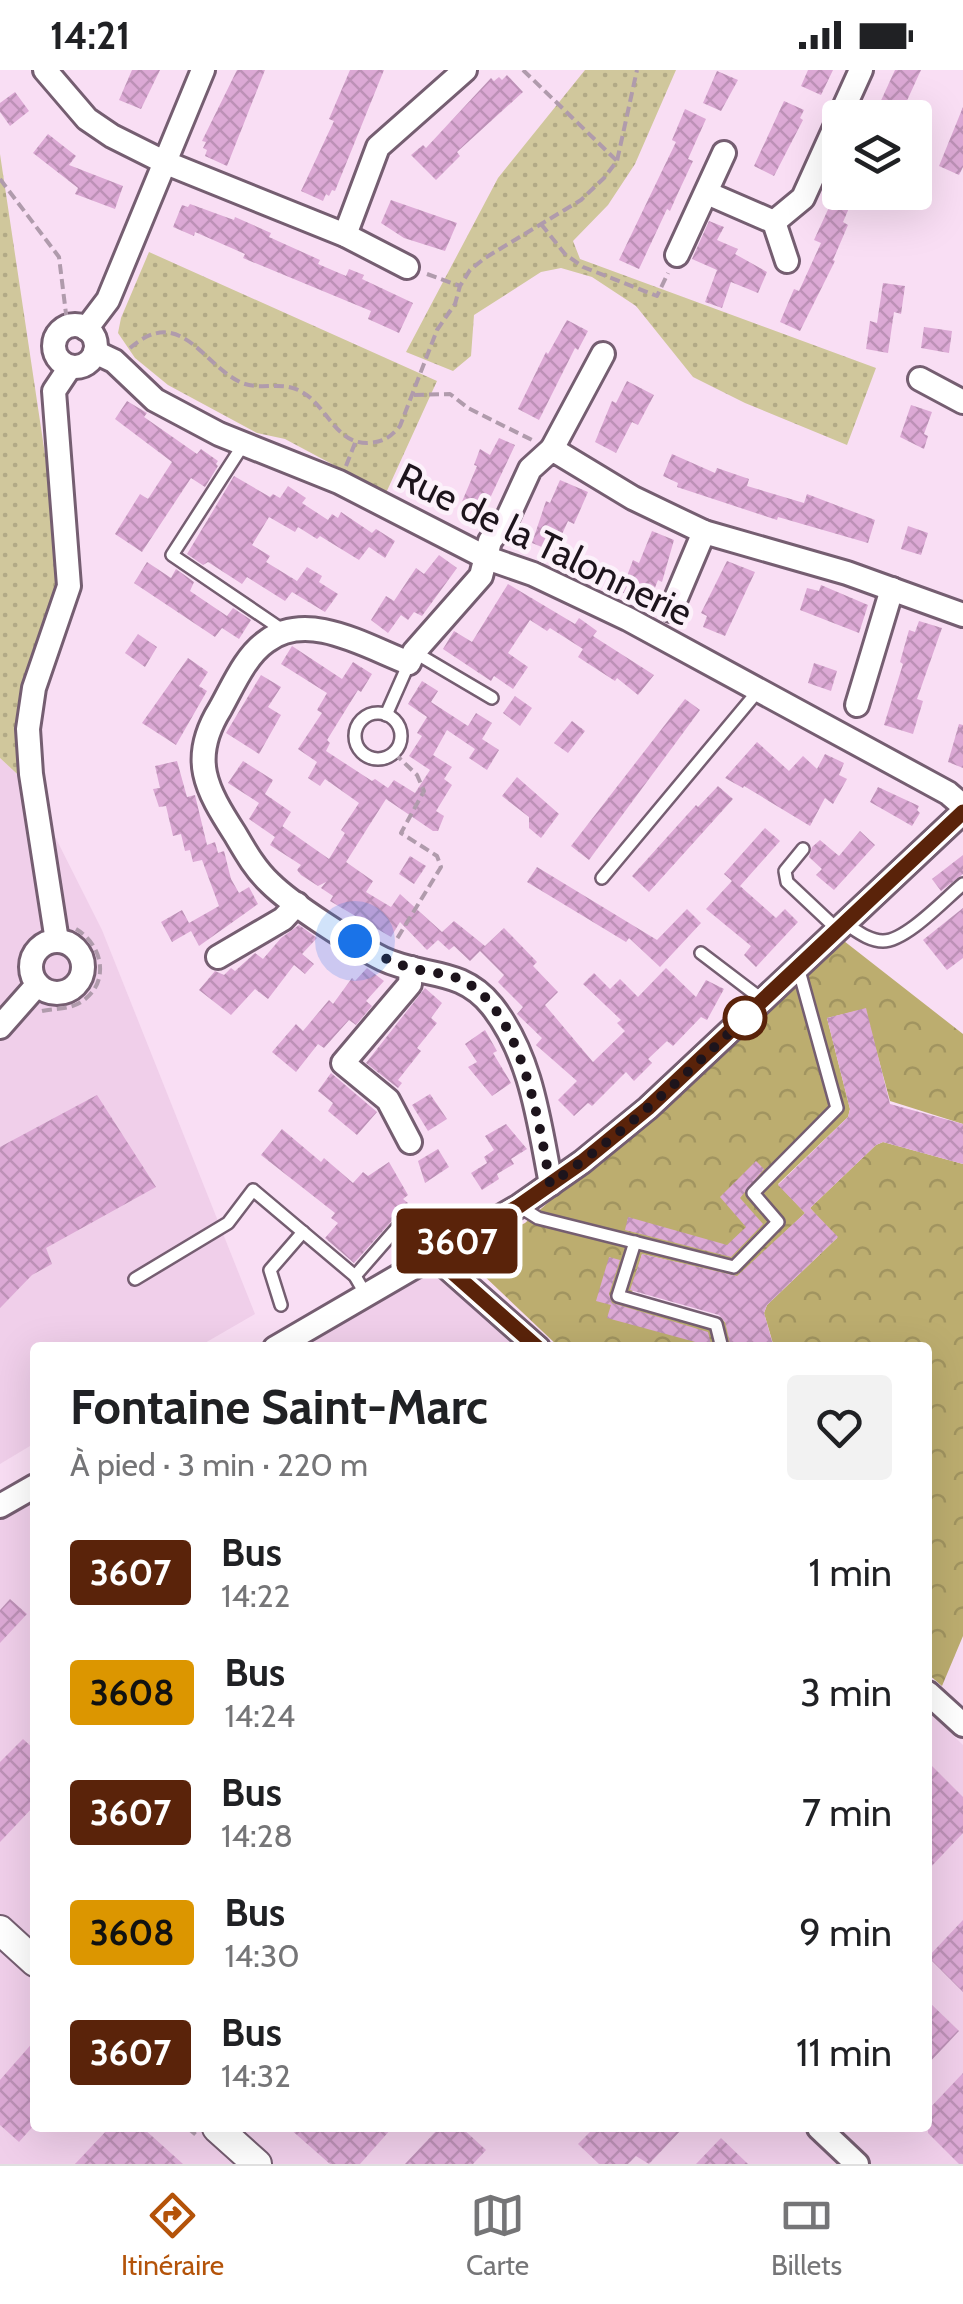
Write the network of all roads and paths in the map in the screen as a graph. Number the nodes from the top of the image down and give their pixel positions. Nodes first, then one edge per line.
1 (45, 70) edge
2 (203, 70) edge
3 (465, 70) edge
4 (523, 70) edge
5 (638, 70) edge
6 (861, 70) edge
7 (724, 153) dead end
8 (617, 161) junction
9 (164, 162) junction
10 (0, 178) edge
11 (707, 193) junction
12 (774, 222) junction
13 (541, 224) junction
14 (345, 235) junction
15 (677, 255) joint
16 (787, 262) dead end
17 (408, 266) joint
18 (460, 286) junction
19 (76, 328) junction
20 (603, 354) dead end
21 (105, 357) junction
22 (70, 367) junction
23 (920, 380) dead end
24 (414, 395) junction
25 (963, 402) edge
26 (243, 445) junction
27 (552, 449) junction
28 (704, 532) junction
29 (486, 558) junction
30 (892, 589) junction
31 (671, 610) dead end
32 (963, 614) edge
33 (284, 631) junction
34 (412, 657) junction
35 (758, 691) junction
36 (492, 698) dead end
37 (856, 705) dead end
38 (386, 714) junction
39 (394, 753) junction
40 (963, 809) edge
41 (803, 849) dead end
42 (602, 878) dead end
43 (963, 884) edge
44 (297, 904) junction
45 (842, 927) junction
46 (64, 932) junction
47 (701, 953) dead end
48 (218, 957) dead end
49 (384, 959) junction
50 (798, 967) junction
51 (411, 968) junction
52 (37, 985) junction
53 (764, 1001) junction
54 (37, 1014) dead end
55 (0, 1026) edge
56 (410, 1142) dead end
57 (550, 1184) junction
58 (519, 1206) junction
59 (403, 1221) dead end
60 (302, 1232) junction
61 (635, 1242) junction
62 (434, 1256) junction
63 (135, 1279) dead end
64 (361, 1285) junction
65 (281, 1305) dead end
66 (283, 1342) edge
67 (528, 1342) edge
68 (720, 1342) edge
69 (30, 1489) edge
70 (0, 1506) edge
71 (932, 1697) edge
72 (963, 1726) edge
73 (0, 1930) edge
74 (30, 1957) edge
75 (221, 2132) edge
76 (823, 2132) edge
77 (256, 2164) edge
78 (857, 2164) edge

1 - 9 street
2 - 9 street
3 - 14 street
4 - 8 path
5 - 8 path
6 - 12 street
7 - 11 street
8 - 13 path
9 - 14 street
9 - 19 street
10 - 19 path
11 - 12 street
11 - 15 street
12 - 16 street
13 - 15 path
13 - 18 path
14 - 17 street
17 - 18 path
18 - 24 path
19 - 21 street
19 - 22 street
20 - 27 street
21 - 22 street
21 - 24 path
21 - 26 street, Rue de la Talonnerie
22 - 46 street
23 - 25 street
24 - 27 path
26 - 29 street, Rue de la Talonnerie
26 - 33 lane
27 - 28 street
27 - 29 street
28 - 30 street
28 - 31 street
29 - 34 street
29 - 35 street, Rue de la Talonnerie
30 - 32 street
30 - 37 street
33 - 34 street
33 - 44 street
34 - 36 lane
34 - 38 lane
35 - 40 street, Rue de la Talonnerie
35 - 42 lane
38 - 39 lane
38 - 39 lane
39 - 49 path
40 - 45 street
41 - 45 lane
43 - 45 lane
44 - 48 street
44 - 49 street
45 - 50 street
46 - 52 street
46 - 52 street
46 - 54 path
47 - 53 lane
49 - 51 street
50 - 53 street
50 - 61 lane
51 - 56 street
51 - 57 street
52 - 55 street
53 - 57 street
57 - 58 street
58 - 61 lane
58 - 62 street
59 - 64 lane
60 - 63 lane
60 - 64 lane
60 - 65 lane
61 - 68 lane
62 - 64 street
62 - 67 street
64 - 66 street
69 - 70 street
71 - 72 street
73 - 74 street
75 - 77 street
76 - 78 street

